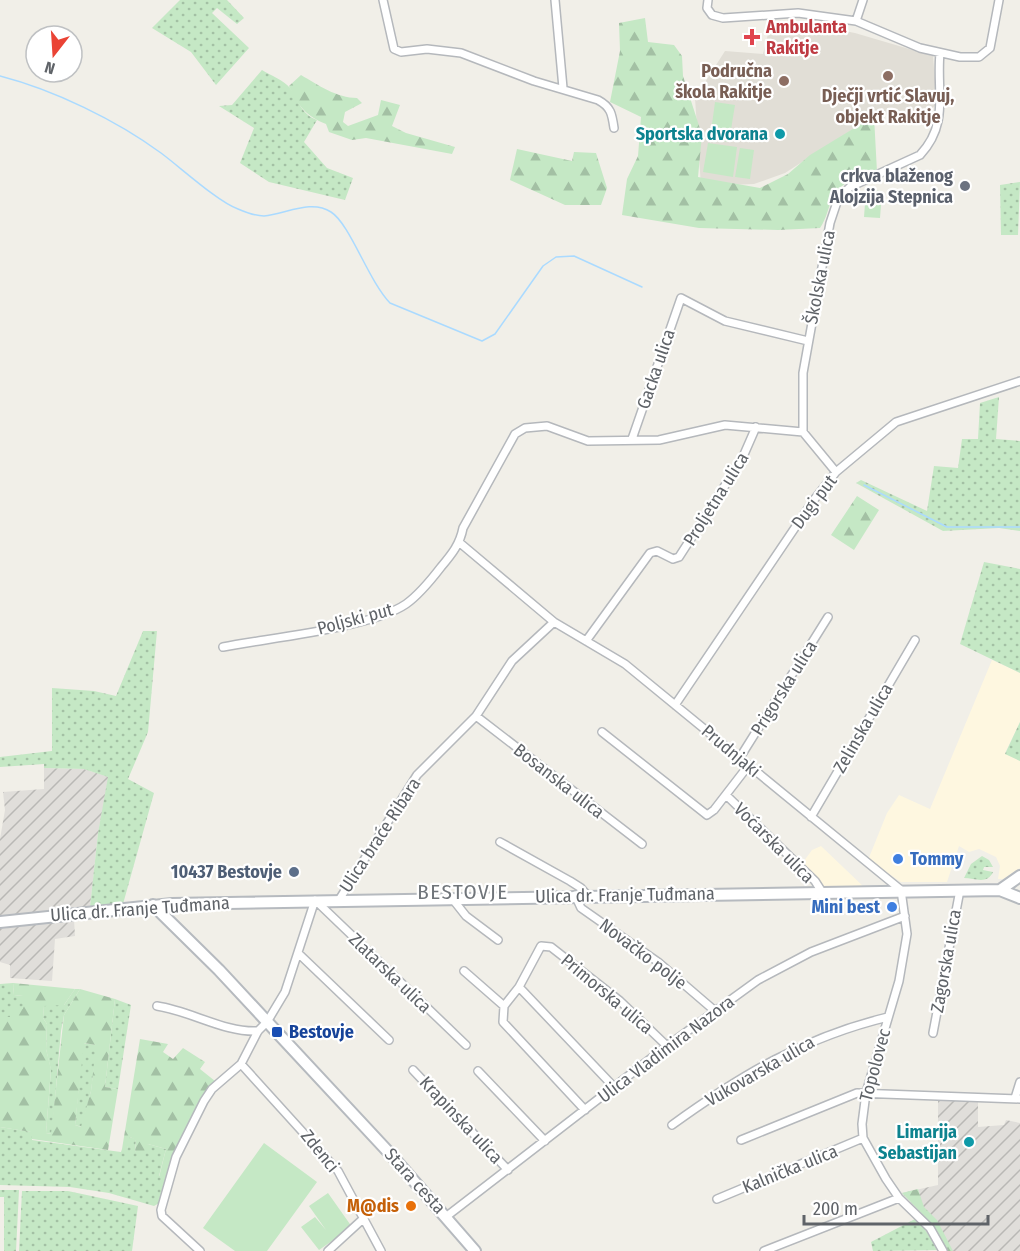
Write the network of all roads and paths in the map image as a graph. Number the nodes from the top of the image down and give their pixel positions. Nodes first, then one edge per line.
1 (383, 0) edge
2 (555, 0) edge
3 (708, 0) edge
4 (862, 0) edge
5 (999, 0) edge
6 (856, 21) junction
7 (940, 53) junction
8 (563, 88) junction
9 (614, 128) dead end
10 (808, 341) junction
11 (1020, 381) edge
12 (756, 427) junction
13 (803, 432) junction
14 (632, 439) junction
15 (836, 472) junction
16 (460, 543) junction
17 (828, 617) dead end
18 (554, 622) junction
19 (915, 639) dead end
20 (586, 641) junction
21 (223, 647) dead end
22 (675, 705) junction
23 (476, 716) junction
24 (602, 732) dead end
25 (739, 759) junction
26 (748, 766) junction
27 (726, 795) junction
28 (811, 817) junction
29 (500, 842) dead end
30 (642, 844) dead end
31 (1016, 878) edge
32 (901, 890) junction
33 (960, 890) junction
34 (1000, 890) junction
35 (822, 892) junction
36 (581, 895) junction
37 (1017, 896) edge
38 (451, 897) junction
39 (315, 900) junction
40 (339, 900) junction
41 (153, 905) junction
42 (905, 916) junction
43 (0, 922) edge
44 (498, 940) dead end
45 (298, 953) junction
46 (464, 971) dead end
47 (519, 987) junction
48 (157, 1006) dead end
49 (504, 1006) junction
50 (715, 1011) junction
51 (888, 1017) junction
52 (267, 1022) junction
53 (258, 1031) junction
54 (933, 1033) dead end
55 (389, 1040) dead end
56 (466, 1045) dead end
57 (667, 1046) junction
58 (241, 1064) junction
59 (413, 1070) dead end
60 (478, 1071) dead end
61 (1020, 1082) edge
62 (614, 1087) junction
63 (866, 1093) junction
64 (1018, 1099) edge
65 (585, 1110) junction
66 (672, 1125) dead end
67 (863, 1138) junction
68 (741, 1140) dead end
69 (545, 1141) junction
70 (508, 1170) junction
71 (899, 1198) junction
72 (717, 1199) dead end
73 (447, 1216) junction
74 (364, 1218) junction
75 (200, 1251) edge
76 (328, 1251) edge
77 (381, 1251) edge
78 (475, 1251) edge
79 (764, 1251) edge
80 (943, 1251) edge

1 - 8 street
2 - 8 street
3 - 6 street
4 - 6 street
5 - 7 street
6 - 7 street
7 - 10 street, Školska ulica
8 - 9 street
10 - 13 street, Školska ulica
10 - 14 street, Gacka ulica
11 - 15 street, Dugi put
12 - 13 street
12 - 14 street
12 - 20 street, Proljetna ulica
13 - 15 street
14 - 16 street
15 - 22 street, Dugi put
16 - 18 street
16 - 21 street, Poljski put
17 - 25 street, Prigorska ulica
18 - 20 street, Prudnjaki
18 - 23 street, Ulica braće Ribara
19 - 28 street, Zelinska ulica
20 - 22 street, Prudnjaki
22 - 25 street, Prudnjaki
23 - 30 street, Bosanska ulica
23 - 40 street, Ulica braće Ribara
24 - 27 street
25 - 26 street, Prudnjaki
26 - 27 street
26 - 28 street, Prudnjaki
27 - 35 street, Voćarska ulica
28 - 32 street, Prudnjaki
29 - 36 street, Novačko polje
31 - 34 main road
31 - 37 main road
32 - 33 main road, Ulica dr. Franje Tuđmana
32 - 35 main road, Ulica dr. Franje Tuđmana
32 - 42 street, Topolovec
33 - 34 main road, Ulica dr. Franje Tuđmana
33 - 54 street, Zagorska ulica
34 - 37 main road, Ulica dr. Franje Tuđmana
35 - 36 main road, Ulica dr. Franje Tuđmana
36 - 38 main road, Ulica dr. Franje Tuđmana
36 - 50 street, Novačko polje
38 - 40 main road, Ulica dr. Franje Tuđmana
38 - 44 street
39 - 40 main road, Ulica dr. Franje Tuđmana
39 - 41 main road, Ulica dr. Franje Tuđmana
39 - 45 street
39 - 56 street, Zlatarska ulica
41 - 43 main road, Ulica dr. Franje Tuđmana
41 - 52 main road
42 - 50 street, Ulica Vladimira Nazora
42 - 51 street, Topolovec
45 - 52 street
45 - 55 street
46 - 49 street
47 - 49 street
47 - 57 street, Primorska ulica
47 - 62 street
48 - 53 street
49 - 65 street
50 - 57 street, Ulica Vladimira Nazora
51 - 63 street, Topolovec
51 - 66 street, Vukovarska ulica
52 - 53 street
52 - 73 main road, Stara cesta
53 - 58 street
57 - 62 street, Ulica Vladimira Nazora
58 - 74 street, Zdenci
58 - 75 street
59 - 70 street, Krapinska ulica
60 - 69 street
61 - 64 street
62 - 65 street, Ulica Vladimira Nazora
63 - 64 street
63 - 67 street, Topolovec
63 - 68 street
65 - 69 street, Ulica Vladimira Nazora
67 - 71 street, Topolovec
67 - 72 street, Kalnička ulica
69 - 70 street, Ulica Vladimira Nazora
70 - 73 street, Ulica Vladimira Nazora
71 - 79 street
71 - 80 street, Topolovec
73 - 78 main road, Stara cesta
74 - 76 street
74 - 77 street, Zdenci

